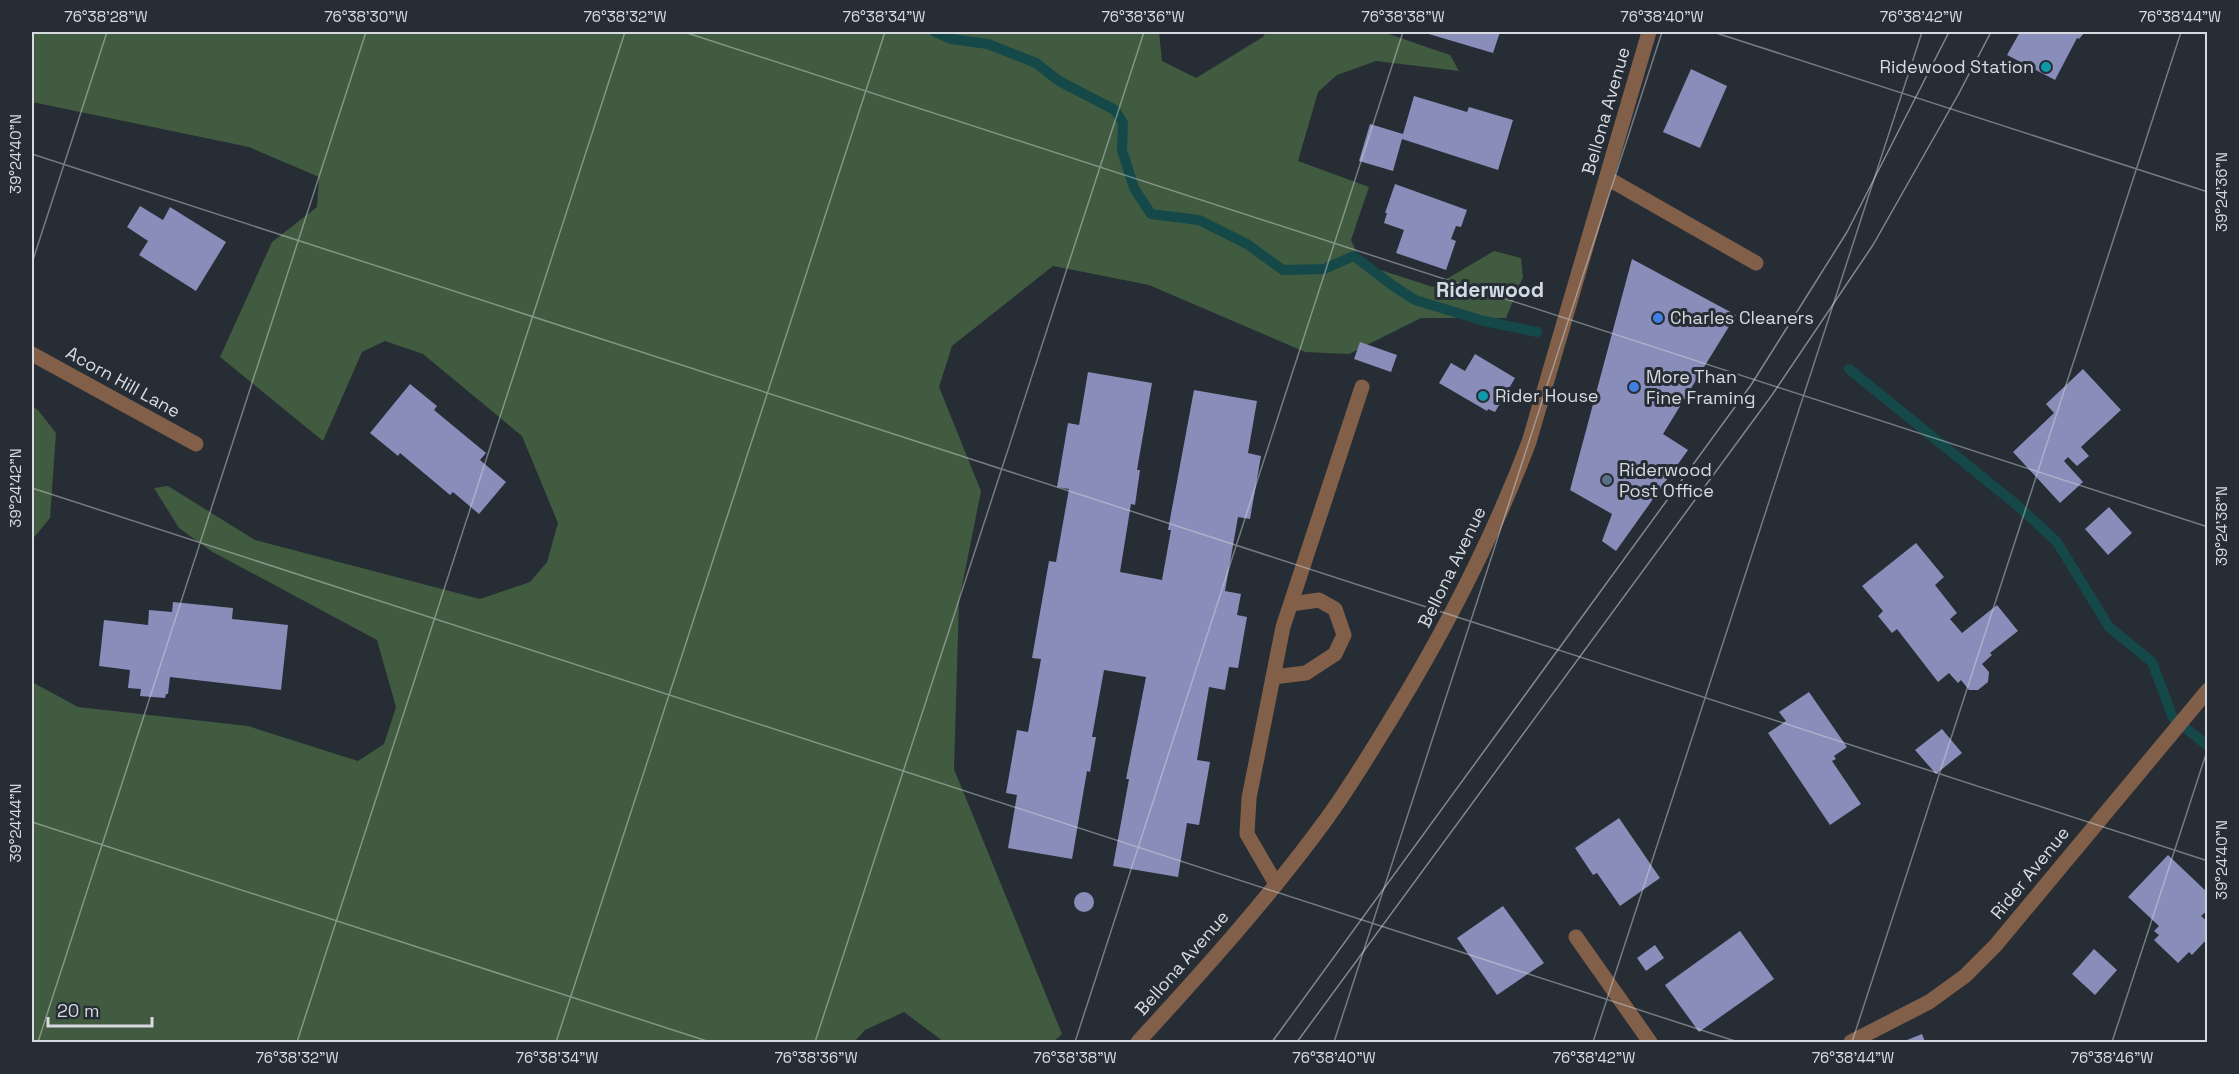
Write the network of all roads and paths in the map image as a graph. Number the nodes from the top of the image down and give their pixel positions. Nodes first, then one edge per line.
1 (1649, 32) edge
2 (1607, 178) junction
3 (1756, 263) dead end
4 (32, 354) edge
5 (1362, 387) dead end
6 (196, 444) dead end
7 (1291, 604) junction
8 (1273, 677) junction
9 (2208, 690) edge
10 (1276, 884) junction
11 (1576, 937) dead end
12 (1138, 1042) edge
13 (1650, 1042) edge
14 (1851, 1042) edge

1 - 2 street, Bellona Avenue
2 - 3 street
2 - 10 street, Bellona Avenue
4 - 6 street, Acorn Hill Lane
5 - 7 street
7 - 8 street
7 - 8 street
8 - 10 street
9 - 14 street, Rider Avenue
10 - 12 street, Bellona Avenue
11 - 13 street

